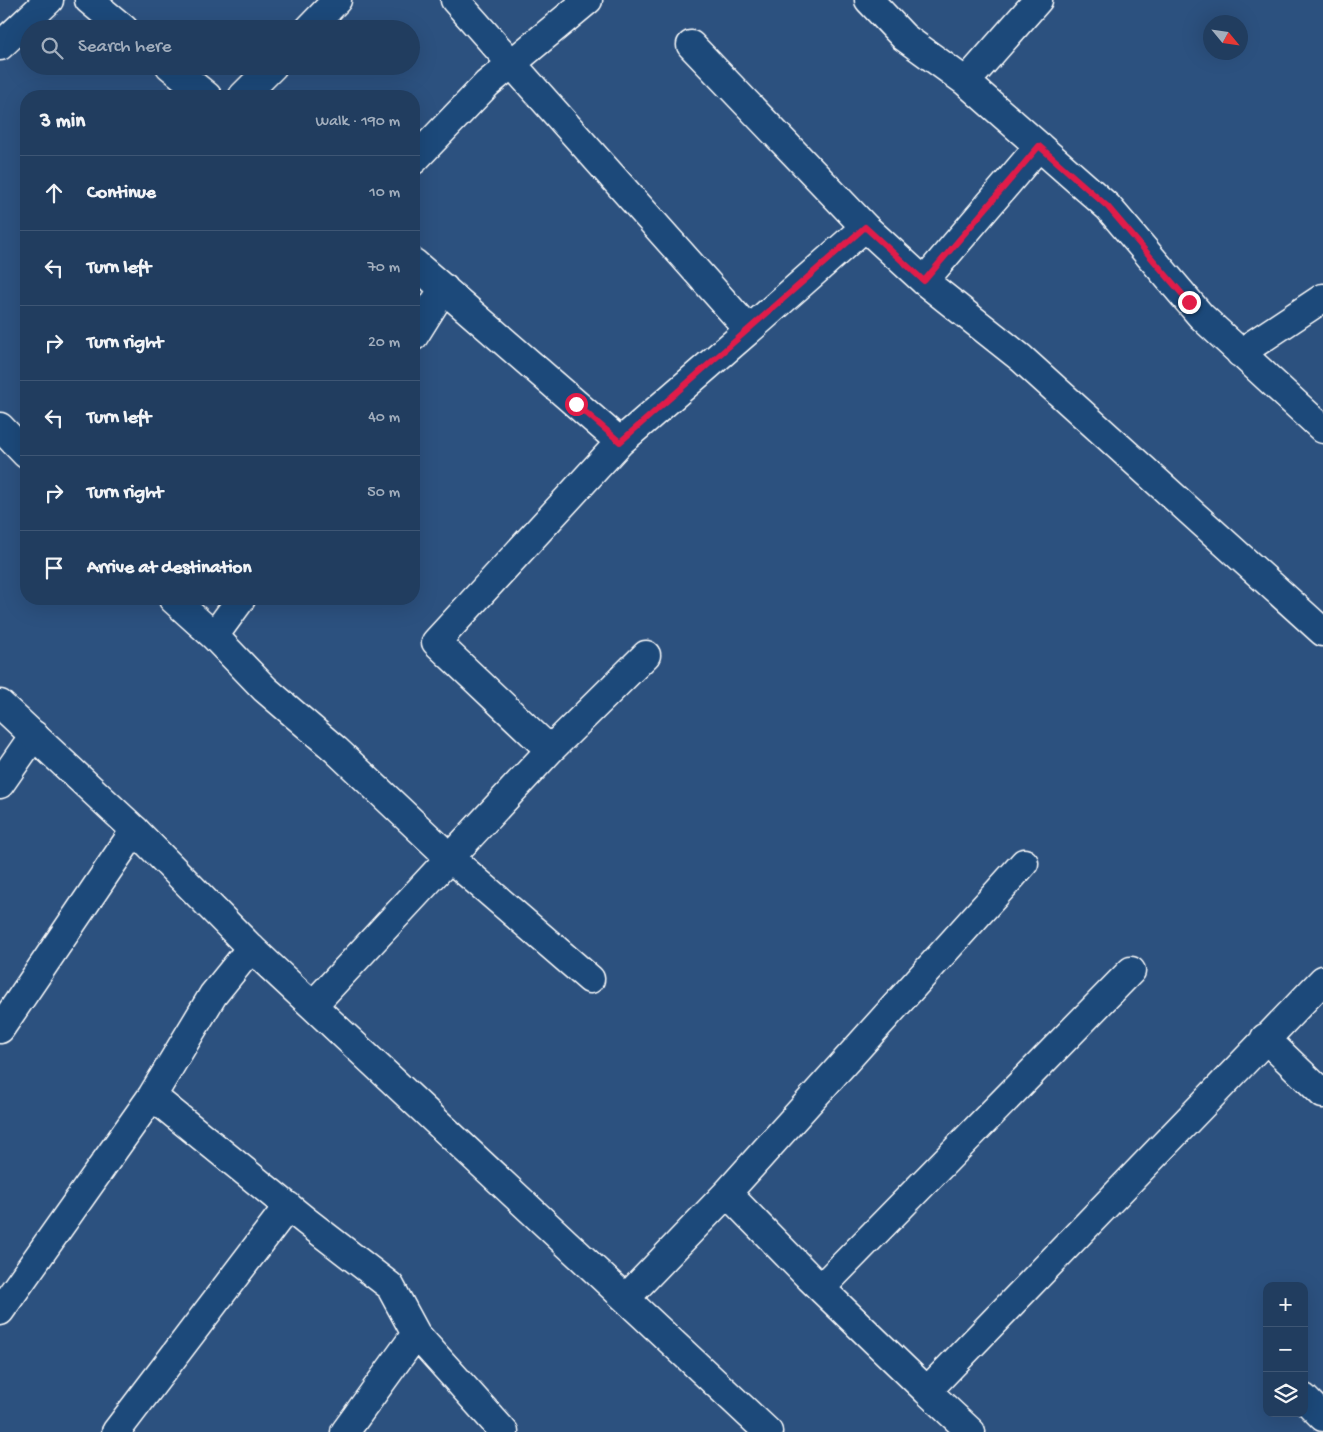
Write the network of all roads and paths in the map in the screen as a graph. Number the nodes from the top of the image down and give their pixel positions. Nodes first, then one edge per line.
1 (49, 0) edge
2 (89, 0) edge
3 (337, 0) edge
4 (456, 0) edge
5 (588, 0) edge
6 (869, 0) edge
7 (1038, 0) edge
8 (28, 20) edge
9 (113, 20) edge
10 (318, 20) edge
11 (20, 27) edge
12 (691, 45) dead end
13 (0, 46) edge
14 (511, 63) junction
15 (181, 75) edge
16 (263, 75) edge
17 (966, 82) junction
18 (200, 90) edge
19 (249, 90) edge
20 (1039, 146) junction
21 (420, 154) edge
22 (865, 227) junction
23 (420, 268) edge
24 (924, 281) junction
25 (444, 288) junction
26 (1323, 298) edge
27 (420, 326) edge
28 (749, 330) junction
29 (1240, 353) junction
30 (0, 427) edge
31 (1323, 429) edge
32 (620, 442) junction
33 (20, 448) edge
34 (179, 605) edge
35 (237, 605) edge
36 (1323, 632) edge
37 (214, 636) junction
38 (646, 655) dead end
39 (0, 704) edge
40 (34, 735) junction
41 (550, 750) junction
42 (0, 784) edge
43 (135, 830) junction
44 (450, 858) junction
45 (1024, 863) dead end
46 (251, 948) junction
47 (1131, 971) dead end
48 (590, 979) dead end
49 (1323, 980) edge
50 (313, 1005) junction
51 (0, 1029) edge
52 (1265, 1038) junction
53 (1323, 1094) edge
54 (152, 1096) junction
55 (727, 1193) junction
56 (288, 1206) junction
57 (821, 1288) junction
58 (626, 1298) junction
59 (0, 1312) edge
60 (416, 1334) junction
61 (927, 1391) junction
62 (1308, 1402) edge
63 (1323, 1417) edge
64 (116, 1432) edge
65 (345, 1432) edge
66 (504, 1432) edge
67 (768, 1432) edge
68 (971, 1432) edge

1 - 8 street
2 - 9 street
3 - 10 street
4 - 14 street
5 - 14 street
6 - 17 street
7 - 17 street
11 - 13 street
12 - 22 street
14 - 21 street
14 - 28 street
15 - 18 street
16 - 19 street
17 - 20 street
20 - 24 street
20 - 29 street
22 - 24 street
22 - 28 street
23 - 25 street
24 - 36 street
25 - 27 street
25 - 32 street
26 - 29 street
28 - 32 street
29 - 31 street
30 - 33 street
32 - 41 street
34 - 37 street
35 - 37 street
37 - 44 street
38 - 41 street
39 - 40 street
40 - 42 street
40 - 43 street
41 - 44 street
43 - 46 street
43 - 51 street
44 - 48 street
44 - 50 street
45 - 55 street
46 - 50 street
46 - 54 street
47 - 57 street
49 - 52 street
50 - 58 street
52 - 53 street
52 - 61 street
54 - 56 street
54 - 59 street
55 - 57 street
55 - 58 street
56 - 60 street
56 - 64 street
57 - 61 street
58 - 67 street
60 - 65 street
60 - 66 street
61 - 68 street
62 - 63 street

